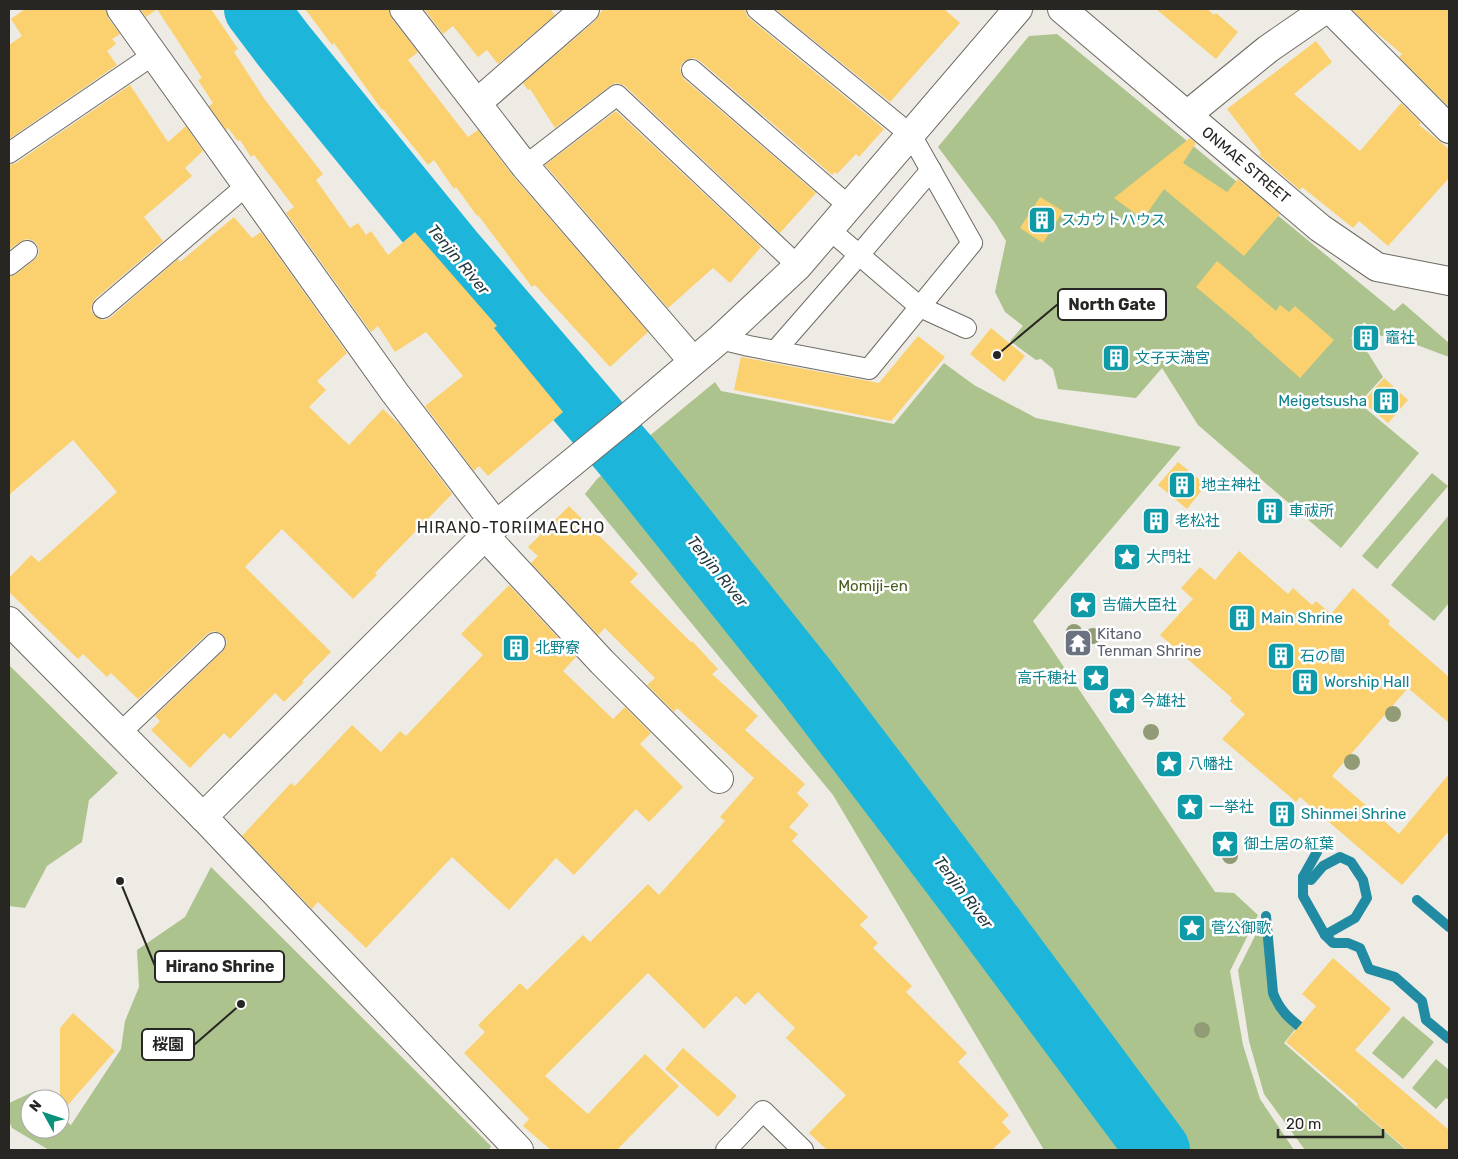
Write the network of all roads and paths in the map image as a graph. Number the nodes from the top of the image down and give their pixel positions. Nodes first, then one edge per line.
1 (120, 9) edge
2 (404, 9) edge
3 (584, 9) edge
4 (757, 9) edge
5 (1018, 9) edge
6 (1062, 9) edge
7 (1328, 9) edge
8 (153, 55) junction
9 (692, 70) dead end
10 (477, 103) junction
11 (1187, 115) junction
12 (1448, 126) edge
13 (911, 135) junction
14 (9, 152) edge
15 (525, 166) junction
16 (931, 170) junction
17 (246, 186) junction
18 (850, 207) junction
19 (830, 230) junction
20 (27, 250) dead end
21 (859, 255) junction
22 (9, 265) edge
23 (798, 266) junction
24 (1449, 281) edge
25 (920, 307) junction
26 (103, 308) dead end
27 (966, 328) dead end
28 (720, 339) junction
29 (776, 350) junction
30 (693, 361) junction
31 (490, 531) junction
32 (9, 621) edge
33 (214, 643) dead end
34 (120, 733) junction
35 (719, 779) dead end
36 (202, 817) junction
37 (520, 1150) edge
38 (726, 1150) edge
39 (803, 1150) edge

1 - 8 street
2 - 10 street
3 - 10 street
4 - 13 lane
5 - 13 street
6 - 11 street, ONMAE STREET
7 - 11 street
7 - 12 street
8 - 14 lane
8 - 17 street
9 - 18 lane
10 - 15 street
11 - 24 street, ONMAE STREET
13 - 16 lane
13 - 18 street
15 - 23 lane
15 - 30 street
16 - 21 lane
16 - 25 lane
17 - 26 lane
17 - 31 street
18 - 19 street
19 - 21 lane
19 - 23 street
20 - 22 lane
21 - 25 lane
21 - 29 lane
23 - 28 street
25 - 27 lane
25 - 29 lane
28 - 29 lane
28 - 30 street
30 - 31 street
31 - 35 street
31 - 36 street
32 - 34 street
33 - 34 lane
34 - 36 street
36 - 37 street
38 - 39 lane

